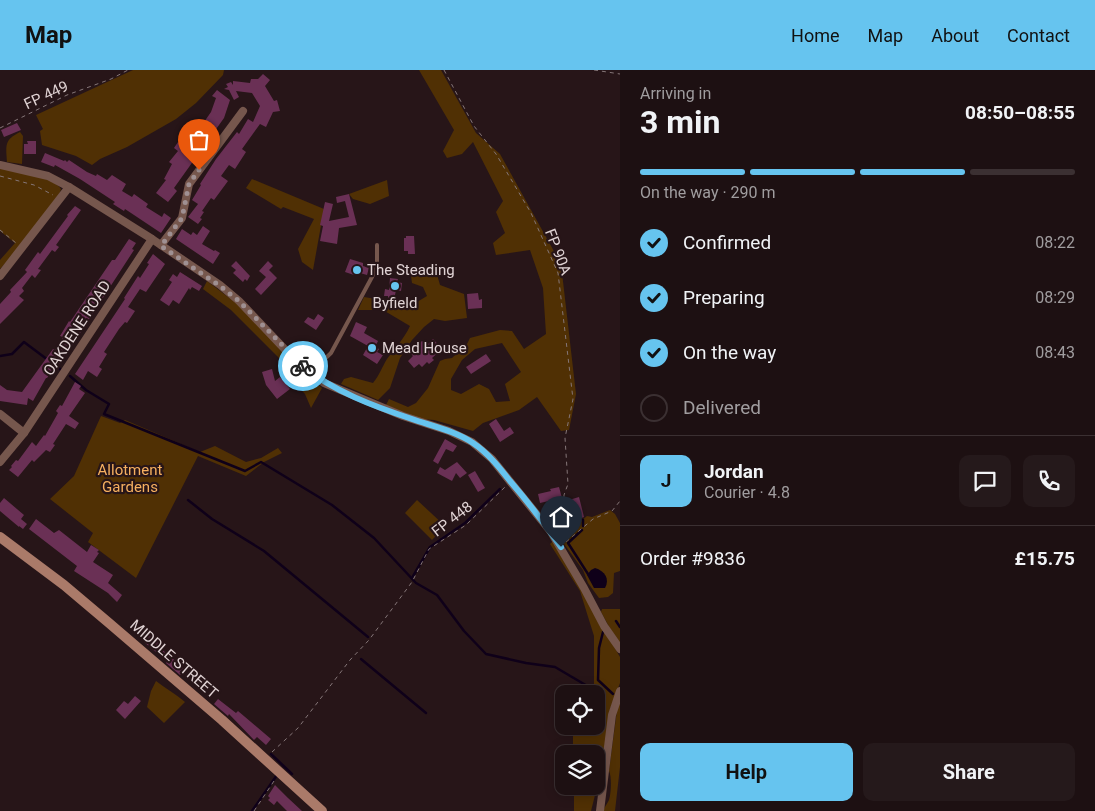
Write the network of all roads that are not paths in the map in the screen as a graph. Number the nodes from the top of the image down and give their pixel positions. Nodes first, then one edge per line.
1 (243, 111) dead end
2 (0, 165) edge
3 (69, 187) junction
4 (152, 239) junction
5 (377, 245) dead end
6 (161, 246) junction
7 (0, 276) edge
8 (310, 373) junction
9 (0, 414) edge
10 (24, 433) junction
11 (0, 462) edge
12 (0, 537) edge
13 (620, 649) edge
14 (620, 692) edge
15 (322, 811) edge
16 (600, 811) edge

1 - 6 street
2 - 3 street
3 - 4 street
3 - 7 street
4 - 6 street
4 - 10 street, OAKDENE ROAD
5 - 8 lane
6 - 8 street
8 - 13 street
9 - 10 street
10 - 11 street, OAKDENE ROAD
12 - 15 street, MIDDLE STREET
14 - 16 street

